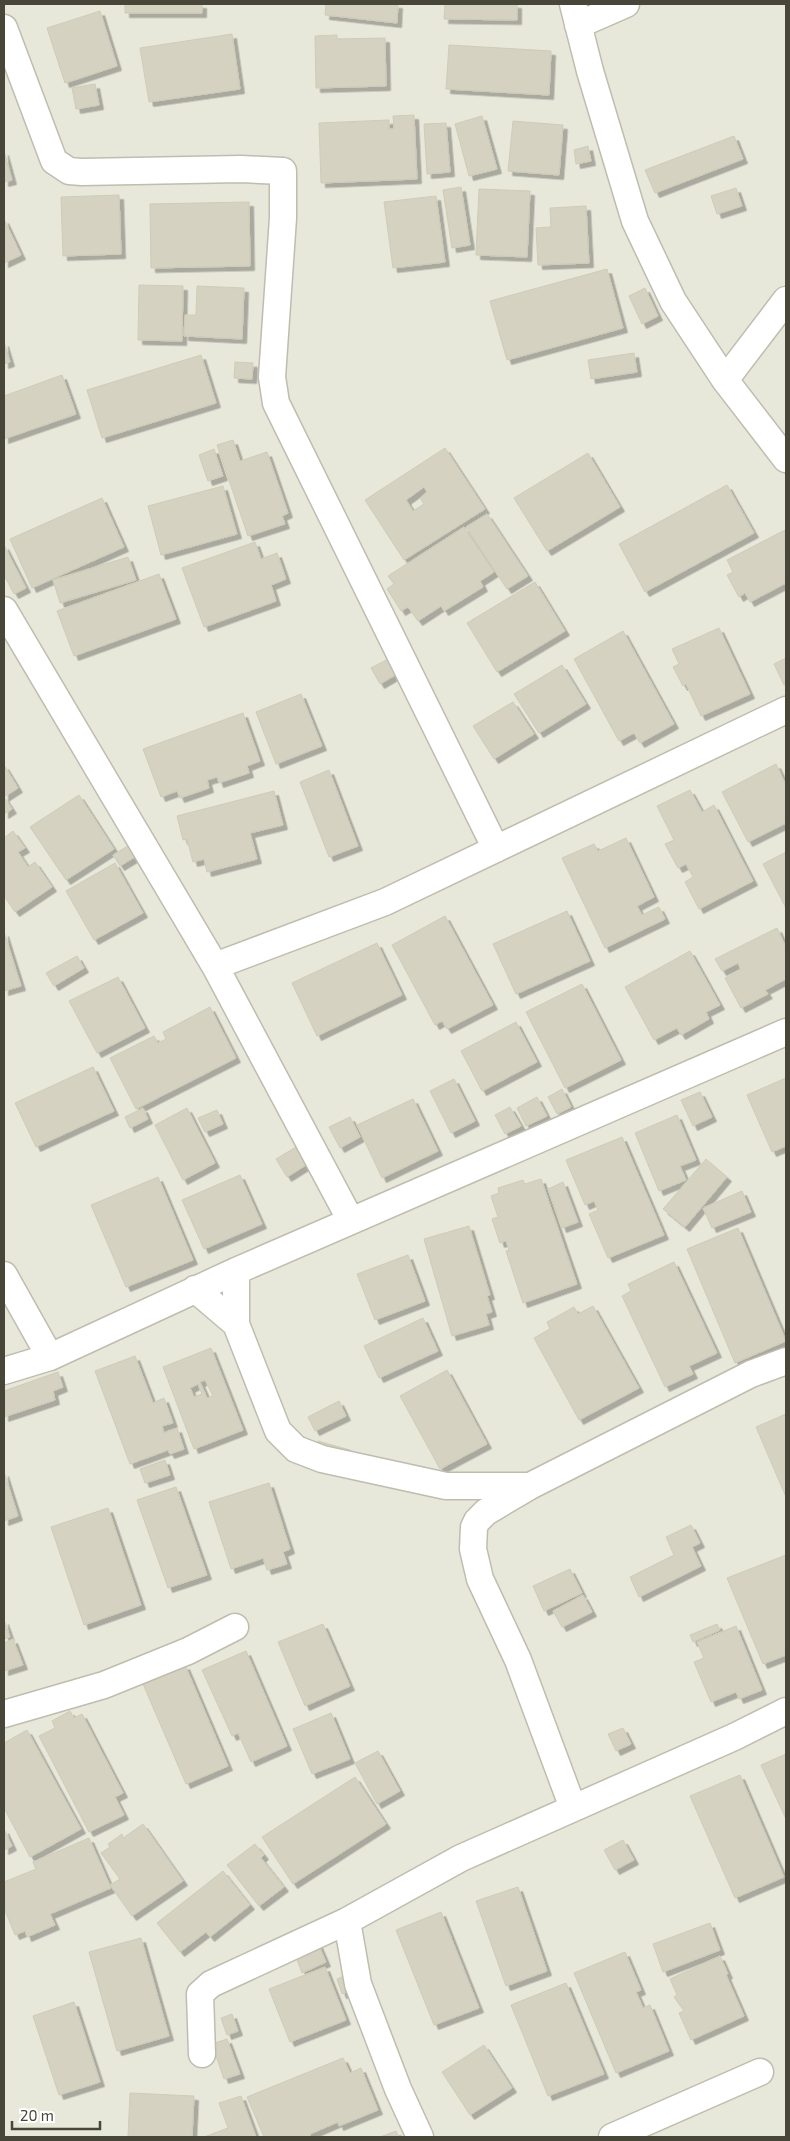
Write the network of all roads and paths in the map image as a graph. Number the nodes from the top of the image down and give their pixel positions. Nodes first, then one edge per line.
1 (626, 4) edge
2 (575, 14) edge
3 (4, 28) edge
4 (786, 300) edge
5 (725, 380) junction
6 (786, 459) edge
7 (4, 610) edge
8 (786, 710) edge
9 (496, 849) junction
10 (215, 966) junction
11 (786, 1032) edge
12 (351, 1221) junction
13 (236, 1271) junction
14 (4, 1275) edge
15 (195, 1289) junction
16 (236, 1324) junction
17 (50, 1357) junction
18 (786, 1360) edge
19 (4, 1371) edge
20 (530, 1486) junction
21 (235, 1628) dead end
22 (786, 1711) edge
23 (4, 1714) edge
24 (573, 1808) junction
25 (347, 1921) junction
26 (202, 2054) dead end
27 (760, 2072) dead end
28 (420, 2137) edge
29 (612, 2137) edge

1 - 2 street
2 - 5 street
3 - 9 street
4 - 5 street
5 - 6 street
7 - 10 street
8 - 9 street
9 - 10 street
10 - 12 street
11 - 12 street
12 - 13 street
13 - 15 street
13 - 16 street
14 - 17 street
15 - 16 street
15 - 17 street
16 - 20 street
17 - 19 street
18 - 20 street
20 - 24 street
21 - 23 street
22 - 24 street
24 - 25 street
25 - 26 street
25 - 28 street
27 - 29 street

